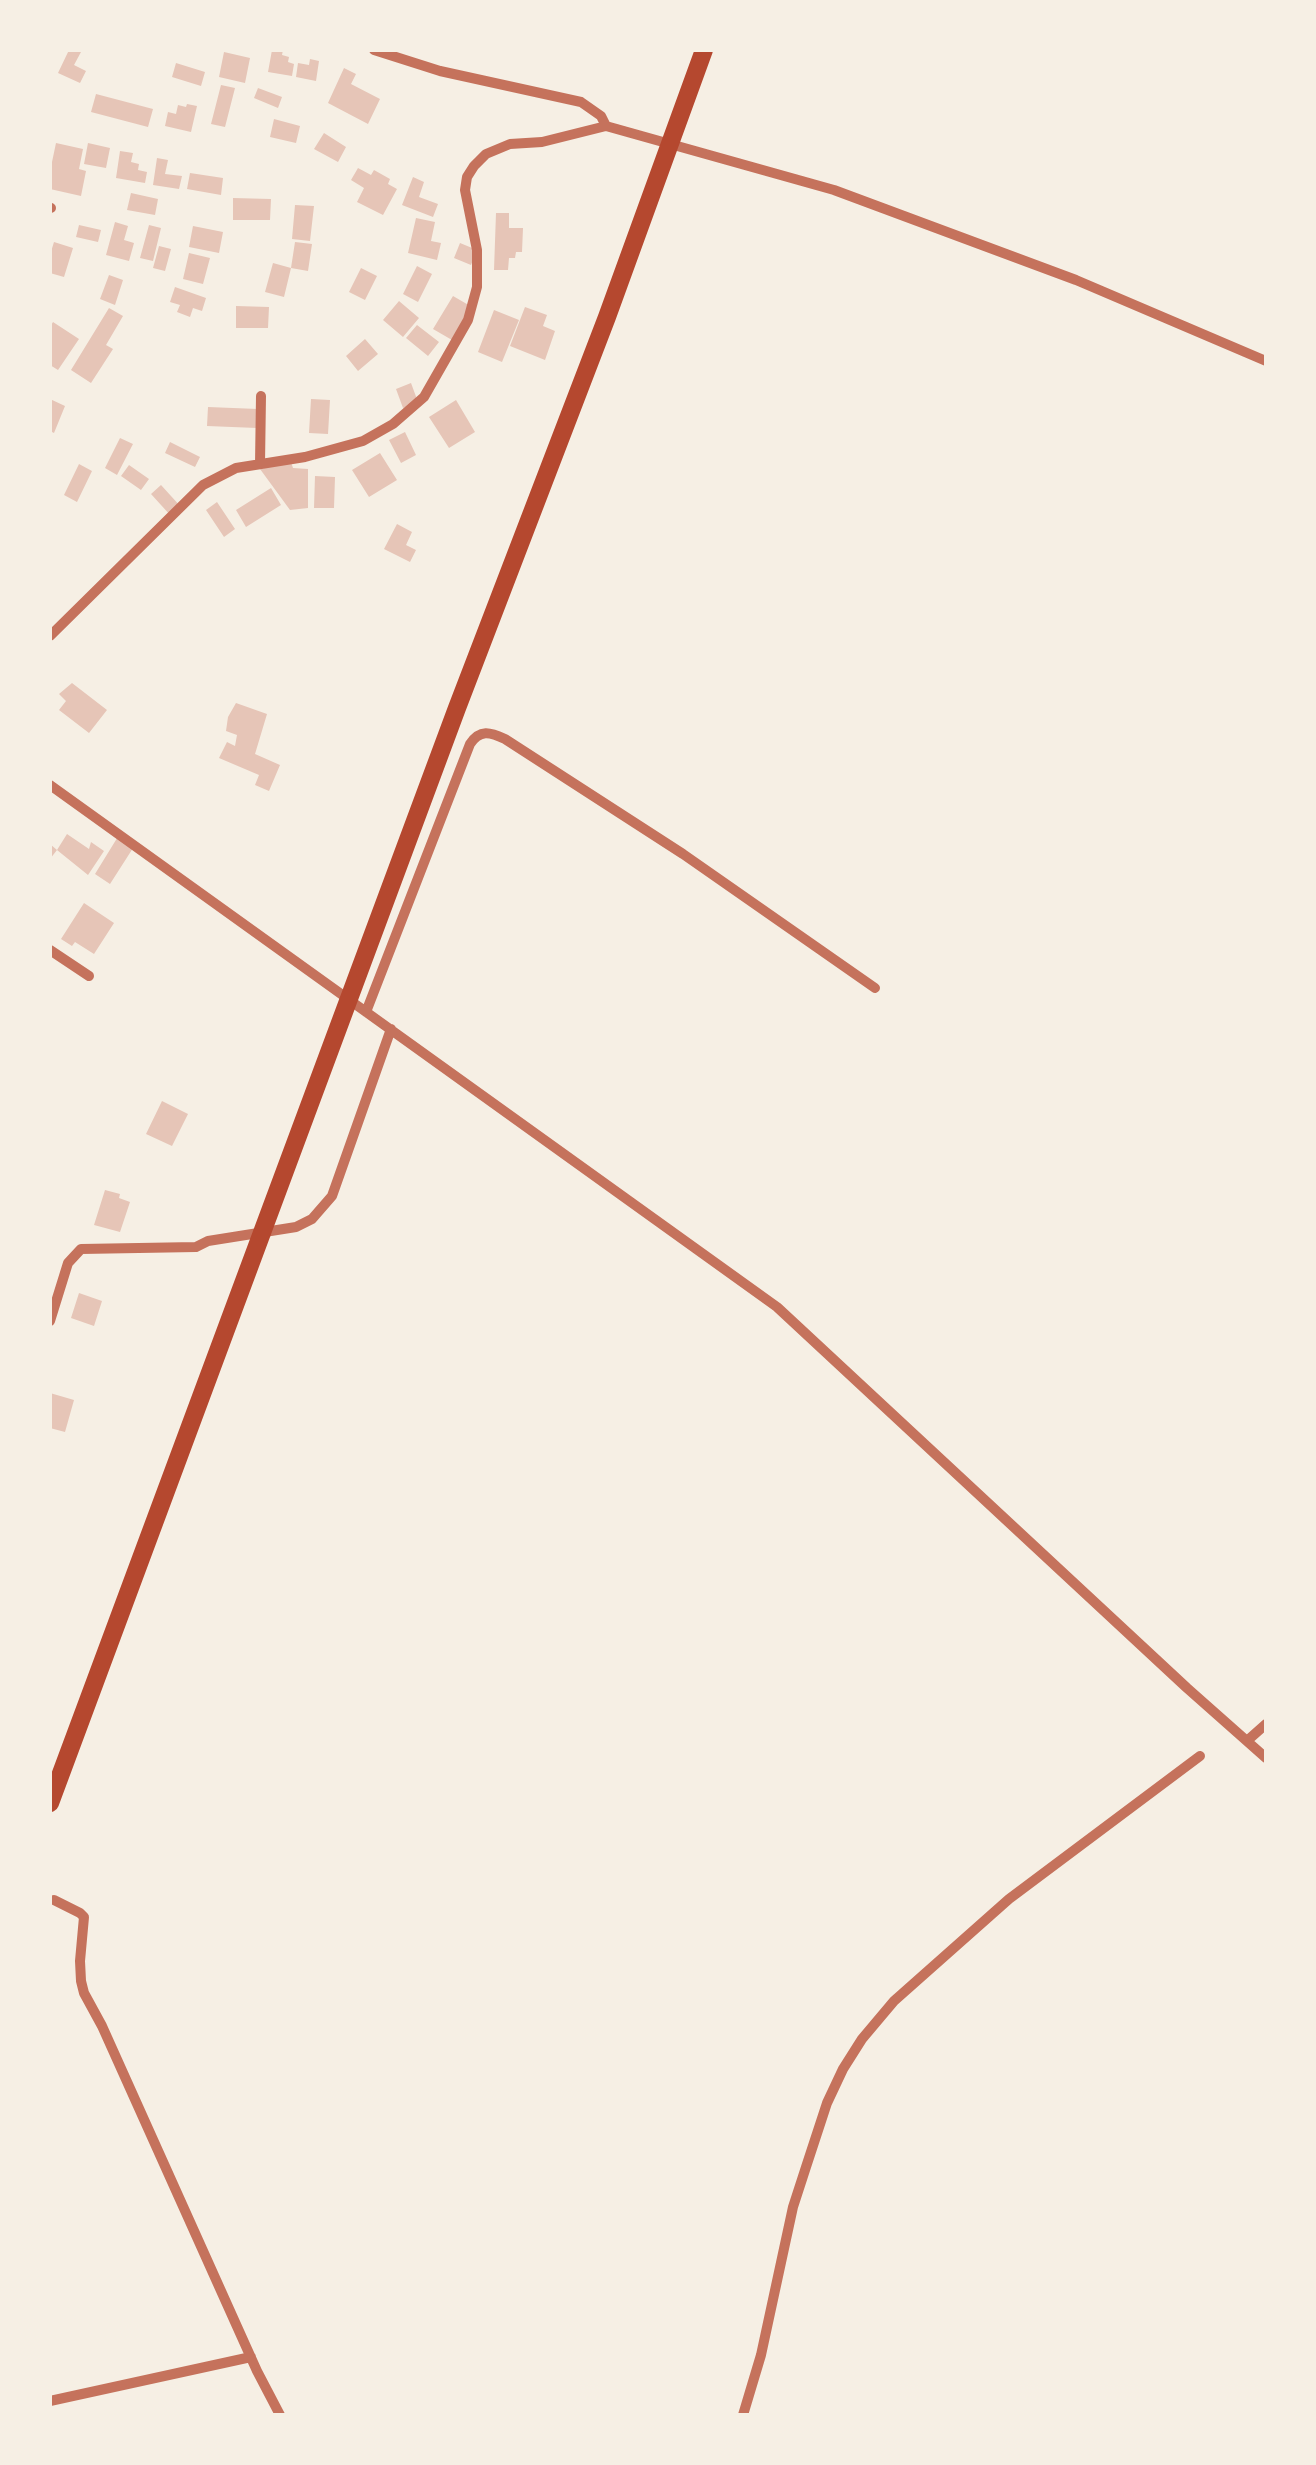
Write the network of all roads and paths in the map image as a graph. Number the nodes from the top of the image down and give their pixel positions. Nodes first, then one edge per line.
1 (374, 50) edge
2 (704, 50) edge
3 (606, 126) junction
4 (1266, 361) edge
5 (262, 396) dead end
6 (260, 464) junction
7 (50, 636) edge
8 (50, 785) edge
9 (50, 950) edge
10 (90, 976) dead end
11 (875, 988) dead end
12 (366, 1012) junction
13 (390, 1029) junction
14 (50, 1321) edge
15 (1266, 1724) edge
16 (1248, 1740) junction
17 (1200, 1756) dead end
18 (1266, 1758) edge
19 (50, 1803) edge
20 (54, 1900) dead end
21 (251, 2357) junction
22 (50, 2402) edge
23 (280, 2415) edge
24 (744, 2415) edge

1 - 3 street
2 - 19 highway
3 - 4 street
3 - 6 street
5 - 6 street
6 - 7 street
8 - 12 street
9 - 10 street
11 - 12 street
12 - 13 street
13 - 14 street
13 - 16 street
15 - 16 street
16 - 18 street
17 - 24 street
20 - 21 street
21 - 22 street
21 - 23 street

